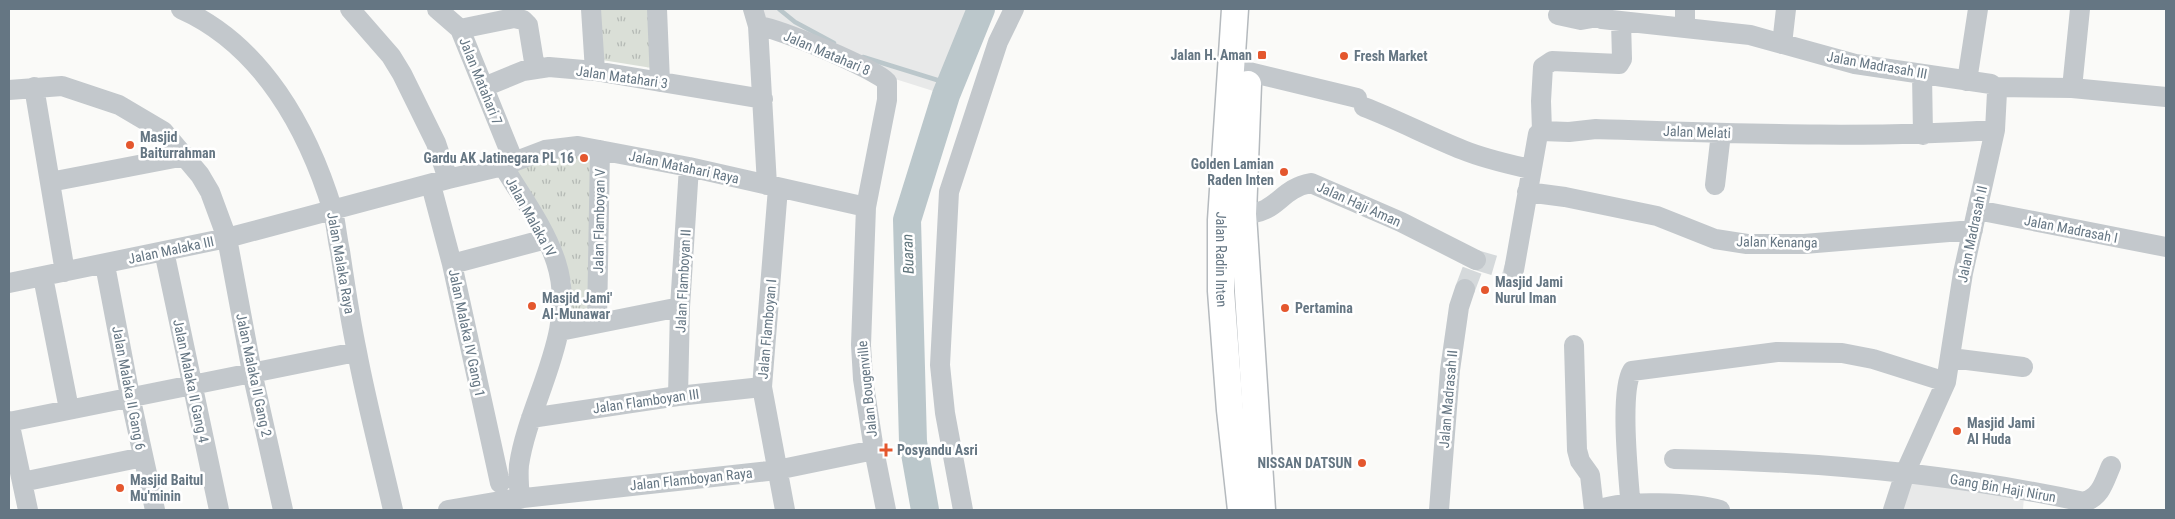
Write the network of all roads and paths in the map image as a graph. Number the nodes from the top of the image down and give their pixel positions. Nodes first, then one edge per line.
1 (181, 9) edge
2 (350, 9) edge
3 (437, 9) edge
4 (591, 9) edge
5 (657, 9) edge
6 (1014, 9) edge
7 (1236, 9) edge
8 (1253, 9) edge
9 (1786, 9) edge
10 (1978, 9) edge
11 (2080, 9) edge
12 (1596, 13) edge
13 (1558, 15) dead end
14 (755, 18) edge
15 (1685, 18) edge
16 (1621, 21) junction
17 (460, 29) junction
18 (1782, 44) junction
19 (535, 68) junction
20 (595, 71) junction
21 (1249, 72) junction
22 (1922, 74) junction
23 (1967, 81) junction
24 (660, 82) junction
25 (34, 87) junction
26 (484, 87) junction
27 (1995, 88) junction
28 (2072, 88) junction
29 (9, 90) edge
30 (2166, 98) edge
31 (763, 99) junction
32 (1995, 130) junction
33 (1542, 131) junction
34 (1721, 133) junction
35 (1923, 135) junction
36 (600, 150) junction
37 (185, 156) junction
38 (508, 164) junction
39 (689, 167) junction
40 (1530, 169) junction
41 (50, 182) junction
42 (439, 182) junction
43 (1715, 185) dead end
44 (772, 187) junction
45 (1527, 192) junction
46 (866, 207) junction
47 (1977, 210) junction
48 (333, 212) junction
49 (1243, 214) junction
50 (1973, 230) junction
51 (227, 238) junction
52 (546, 239) junction
53 (2166, 247) edge
54 (164, 252) junction
55 (1476, 260) dead end
56 (105, 264) junction
57 (452, 264) junction
58 (1514, 270) dead end
59 (65, 272) junction
60 (43, 277) junction
61 (9, 283) edge
62 (1465, 289) tunnel mouth
63 (680, 307) junction
64 (596, 322) junction
65 (560, 331) junction
66 (1574, 346) dead end
67 (356, 352) junction
68 (1951, 358) junction
69 (2024, 367) dead end
70 (252, 372) junction
71 (1946, 382) junction
72 (191, 384) junction
73 (762, 387) junction
74 (130, 396) junction
75 (678, 396) junction
76 (69, 409) junction
77 (531, 418) junction
78 (9, 422) edge
79 (874, 450) junction
80 (143, 457) junction
81 (1674, 459) dead end
82 (2111, 466) dead end
83 (777, 470) junction
84 (1905, 473) junction
85 (22, 482) junction
86 (509, 498) edge
87 (578, 501) edge
88 (1630, 507) edge
89 (28, 510) edge
90 (155, 510) edge
91 (219, 510) edge
92 (284, 510) edge
93 (393, 510) edge
94 (448, 510) edge
95 (785, 510) edge
96 (886, 510) edge
97 (963, 510) edge
98 (1242, 510) edge
99 (1262, 510) edge
100 (1439, 510) edge
101 (1594, 510) edge
102 (1599, 510) edge
103 (1720, 510) edge
104 (1893, 510) edge

1 - 48 street, Jalan Malaka Raya
2 - 42 street
3 - 17 street, Jalan Matahari 7
4 - 20 street
5 - 24 street
6 - 97 street
7 - 98 main road, Jalan Radin Inten
8 - 21 main road, Jalan Radin Inten
9 - 18 street
10 - 23 street
11 - 28 street
12 - 13 street, Jalan Madrasah III
12 - 16 street, Jalan Madrasah III
14 - 31 street
14 - 46 street, Jalan Matahari 8
15 - 16 street, Jalan Madrasah III
15 - 18 street, Jalan Madrasah III
16 - 33 street
17 - 19 street
17 - 26 street, Jalan Matahari 7
18 - 22 street, Jalan Madrasah III
19 - 20 street, Jalan Matahari 3
19 - 26 street, Jalan Matahari 3
20 - 24 street, Jalan Matahari 3
21 - 40 street
21 - 49 main road, Jalan Radin Inten
22 - 23 street, Jalan Madrasah III
22 - 35 street
23 - 27 street, Jalan Madrasah III
24 - 31 street, Jalan Matahari 3
25 - 29 street, Jalan Malaka II Gang 2
25 - 37 street, Jalan Malaka II Gang 2
25 - 41 street
26 - 38 street, Jalan Matahari 7
27 - 28 street, Jalan Madrasah III
27 - 32 street, Jalan Madrasah II
28 - 30 street, Jalan Madrasah III
31 - 44 street, Jalan Flamboyan I
32 - 35 street, Jalan Melati
32 - 47 street, Jalan Madrasah II
33 - 34 street, Jalan Melati
33 - 40 street
34 - 35 street, Jalan Melati
34 - 43 street
36 - 38 street, Jalan Matahari Raya
36 - 39 street, Jalan Matahari Raya
36 - 64 street, Jalan Flamboyan V
37 - 41 street
37 - 51 street, Jalan Malaka II Gang 2
38 - 42 street, Jalan Malaka IV
38 - 52 street, Jalan Malaka IV
39 - 44 street, Jalan Matahari Raya
39 - 63 street, Jalan Flamboyan II
40 - 45 street
41 - 59 street
42 - 48 street, Jalan Malaka IV
42 - 57 street, Jalan Malaka IV Gang 1
44 - 46 street, Jalan Matahari Raya
44 - 73 street, Jalan Flamboyan I
45 - 50 street, Jalan Kenanga
45 - 58 street
46 - 79 street, Jalan Bougenville
47 - 50 street, Jalan Madrasah II
47 - 53 street, Jalan Madrasah I
48 - 51 street, Jalan Malaka III
48 - 67 street, Jalan Malaka Raya
49 - 55 street, Jalan Haji Aman
49 - 99 main road, Jalan Radin Inten
50 - 68 street, Jalan Madrasah II
51 - 54 street, Jalan Malaka III
51 - 70 street, Jalan Malaka II Gang 2
52 - 57 street
52 - 65 street, Jalan Malaka IV
54 - 56 street, Jalan Malaka III
54 - 72 street, Jalan Malaka II Gang 4
56 - 59 street, Jalan Malaka III
56 - 74 street, Jalan Malaka II Gang 6
57 - 86 street, Jalan Malaka IV Gang 1
59 - 60 street, Jalan Malaka III
60 - 61 street, Jalan Malaka III
60 - 76 street
62 - 100 street, Jalan Madrasah II
63 - 64 street
63 - 75 street, Jalan Flamboyan II
64 - 65 street
65 - 77 street, Jalan Malaka IV
66 - 101 street
67 - 70 street
67 - 93 street, Jalan Malaka Raya
68 - 69 street
68 - 71 street, Jalan Madrasah II
70 - 72 street
70 - 92 street, Jalan Malaka II Gang 2
71 - 84 street, Jalan Madrasah II
71 - 88 street
72 - 74 street
72 - 91 street, Jalan Malaka II Gang 4
73 - 75 street, Jalan Flamboyan III
73 - 83 street, Jalan Flamboyan I
74 - 76 street
74 - 80 street, Jalan Malaka II Gang 6
75 - 77 street, Jalan Flamboyan III
76 - 78 street
77 - 86 street, Jalan Malaka IV
78 - 85 street
79 - 83 street, Jalan Flamboyan Raya
79 - 96 street, Jalan Bougenville
80 - 85 street
80 - 90 street, Jalan Malaka II Gang 6
81 - 84 street, Gang Bin Haji Nirun
82 - 84 street, Gang Bin Haji Nirun
83 - 87 street, Jalan Flamboyan Raya
83 - 95 street, Jalan Flamboyan I
84 - 104 street, Jalan Madrasah II
85 - 89 street
86 - 87 street, Jalan Flamboyan Raya
86 - 94 street
88 - 102 street
88 - 103 street

